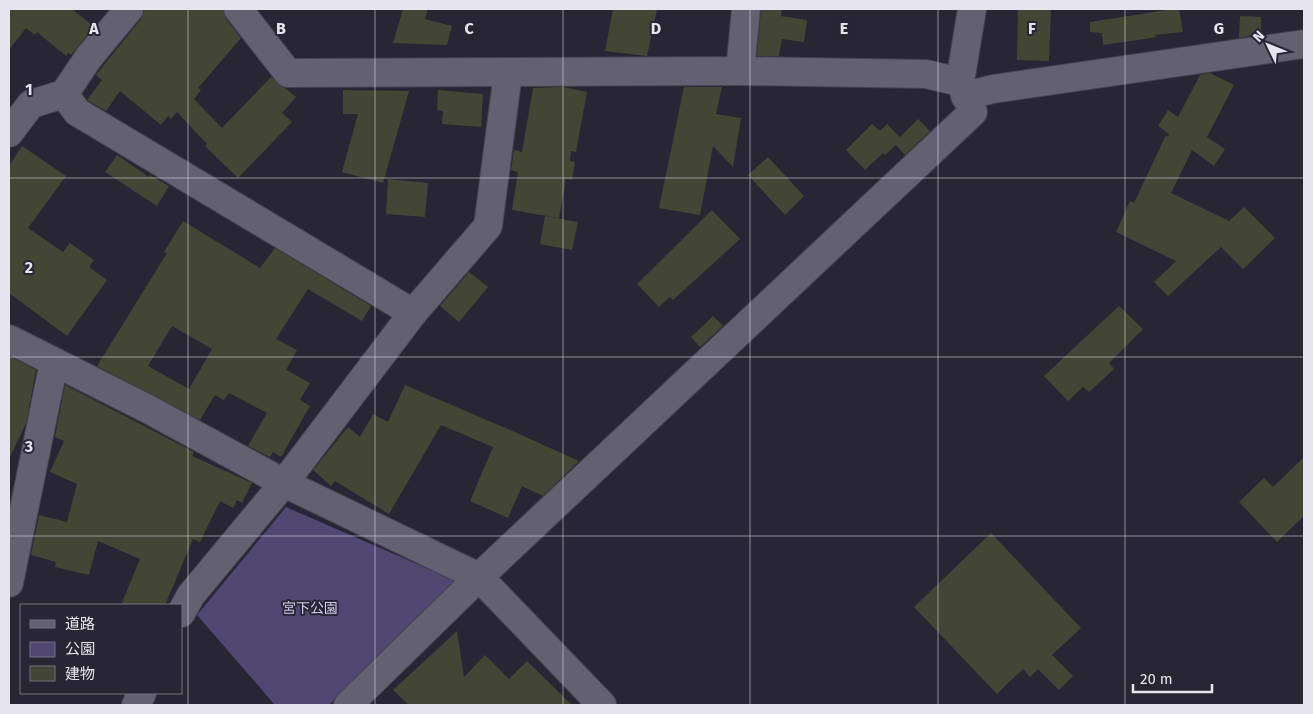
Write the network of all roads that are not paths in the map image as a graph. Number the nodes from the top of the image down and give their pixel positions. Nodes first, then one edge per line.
1 (129, 9) edge
2 (238, 9) edge
3 (746, 9) edge
4 (972, 9) edge
5 (1304, 44) edge
6 (740, 71) junction
7 (508, 73) junction
8 (963, 89) junction
9 (64, 94) junction
10 (9, 133) edge
11 (413, 313) junction
12 (9, 339) edge
13 (54, 362) junction
14 (284, 483) junction
15 (479, 577) junction
16 (9, 583) edge
17 (182, 611) edge
18 (348, 705) edge
19 (602, 705) edge

1 - 9 street
2 - 7 street
3 - 6 street
4 - 8 street
5 - 8 street
6 - 7 street
6 - 8 street
7 - 11 street
8 - 15 street
9 - 10 street
9 - 11 street
11 - 14 street
12 - 13 street
13 - 14 street
13 - 16 street
14 - 15 street
14 - 17 street
15 - 18 street
15 - 19 street

